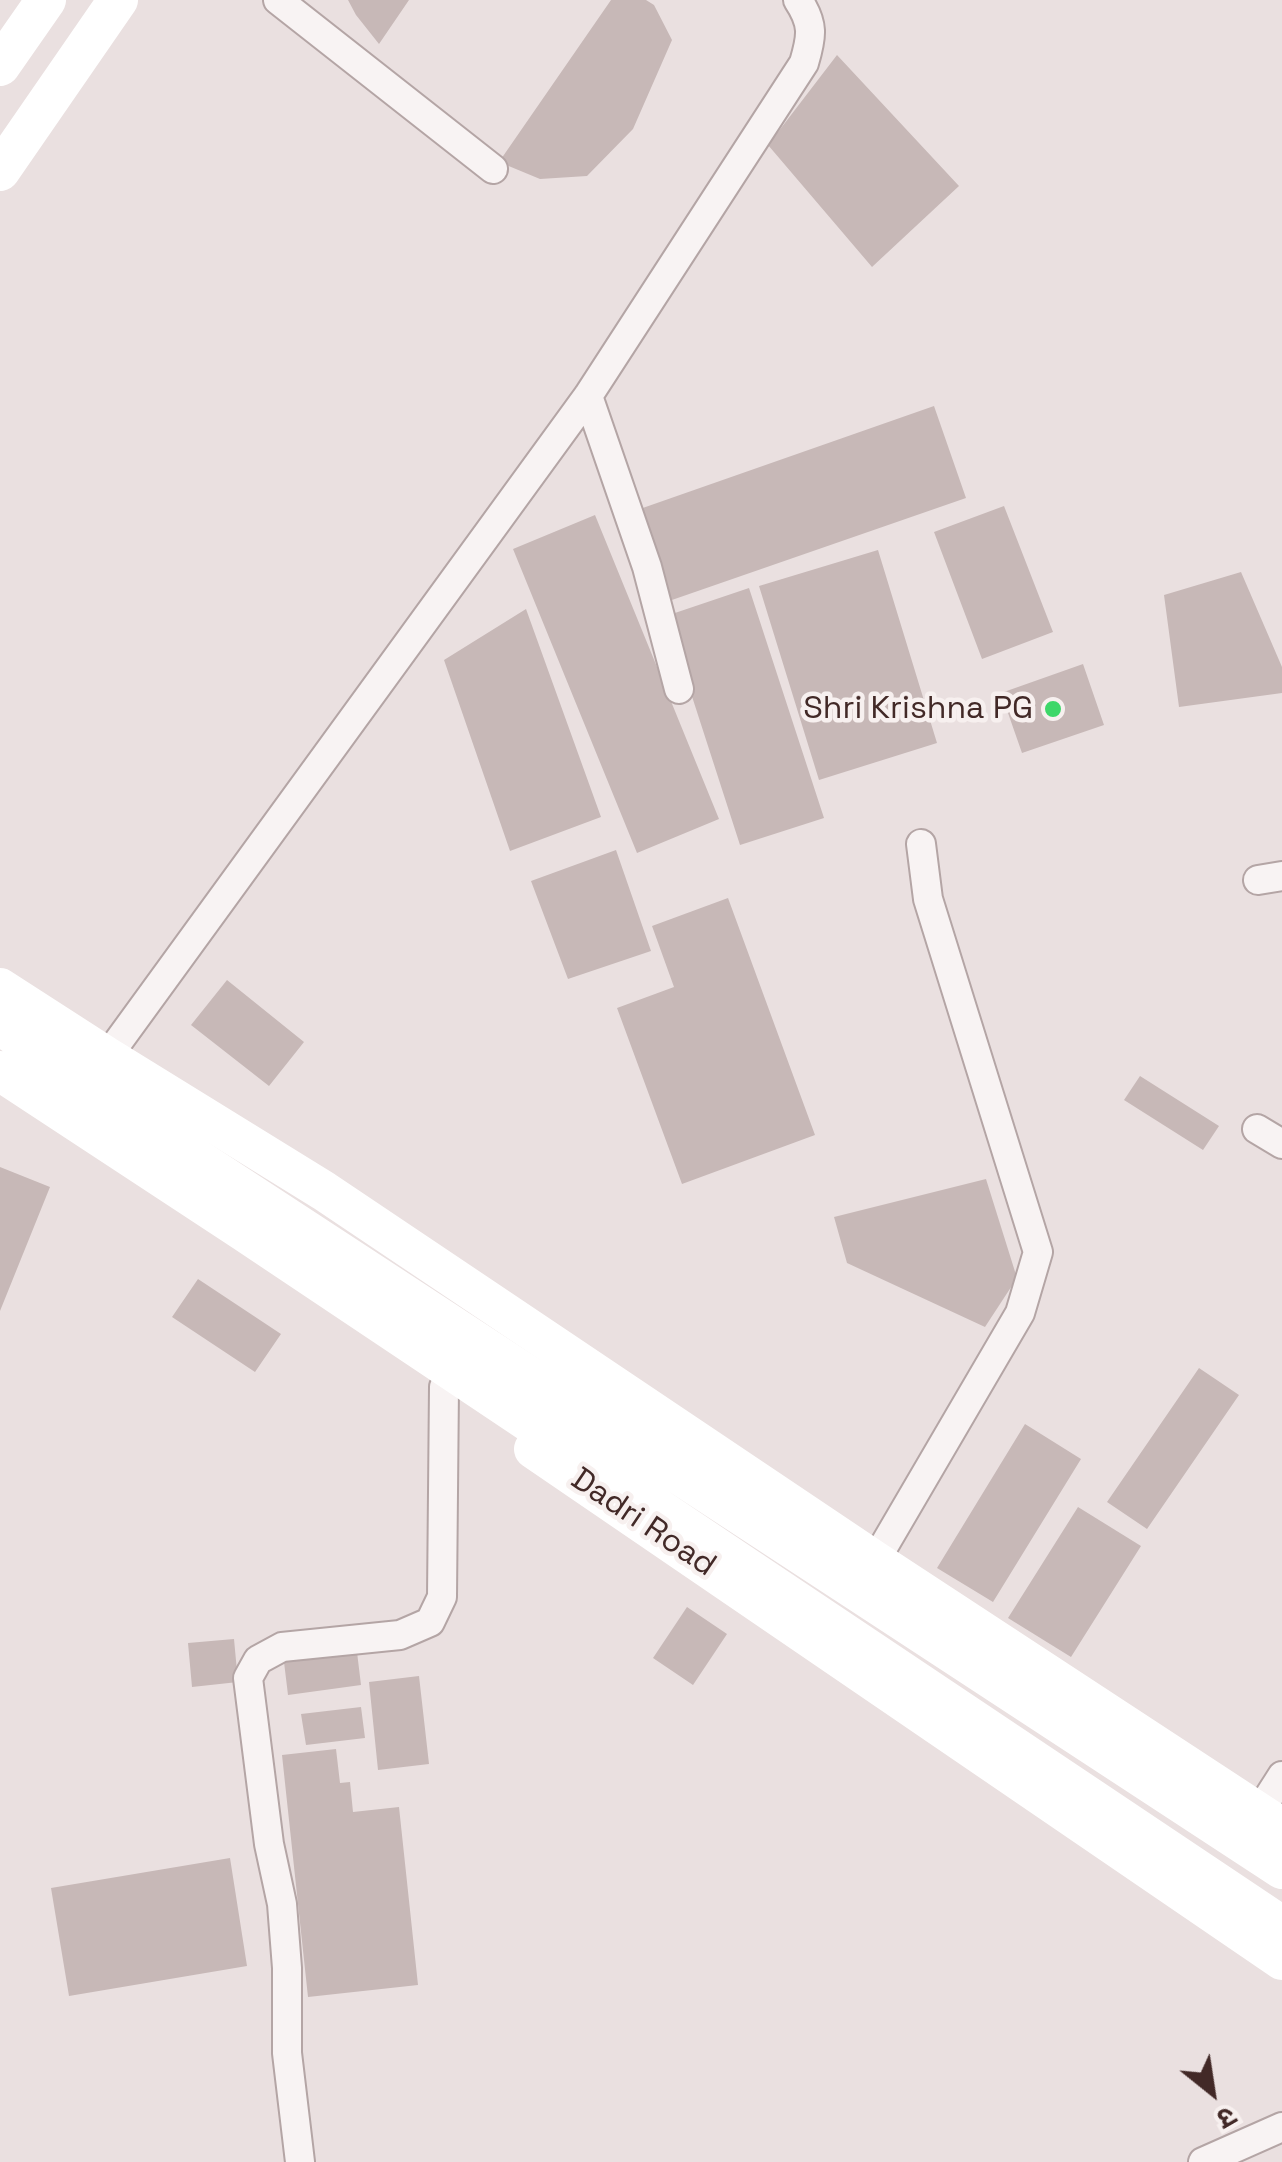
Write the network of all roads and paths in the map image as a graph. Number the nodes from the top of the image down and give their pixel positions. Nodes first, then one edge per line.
1 (46, 0) edge
2 (118, 0) edge
3 (278, 0) edge
4 (798, 0) edge
5 (0, 66) edge
6 (493, 169) dead end
7 (0, 172) edge
8 (588, 396) junction
9 (679, 689) dead end
10 (921, 844) dead end
11 (0, 988) edge
12 (0, 1025) edge
13 (107, 1058) junction
14 (0, 1071) edge
15 (0, 1093) edge
16 (1257, 1128) dead end
17 (63, 1134) junction
18 (1282, 1144) edge
19 (444, 1387) junction
20 (876, 1562) junction
21 (1282, 1776) edge
22 (1271, 1820) edge
23 (1282, 1869) edge
24 (1282, 1926) edge
25 (1282, 1960) edge
26 (1282, 2127) edge
27 (300, 2162) edge
28 (1204, 2162) edge

1 - 5 main road
2 - 7 main road
3 - 6 street
4 - 8 street
8 - 9 street
8 - 13 street
10 - 20 street
11 - 13 main road
12 - 23 main road, bridge
13 - 17 street
13 - 20 main road
14 - 24 main road, bridge
15 - 17 main road, Dadri Road
16 - 18 street
17 - 19 main road, Dadri Road
19 - 25 main road, Dadri Road
19 - 27 street
20 - 22 main road
21 - 22 street
26 - 28 street

